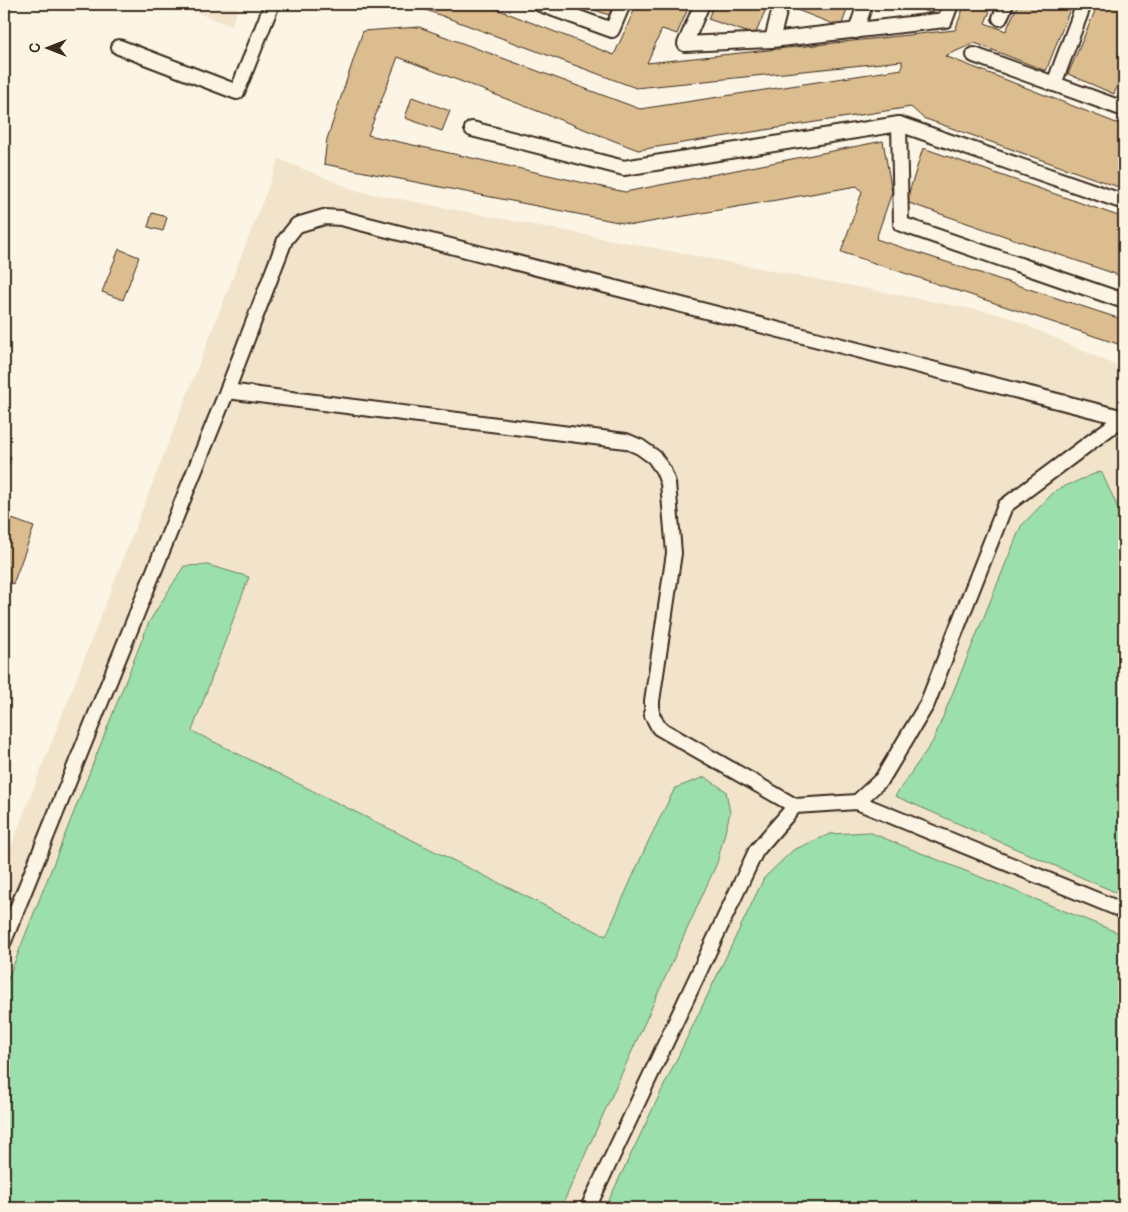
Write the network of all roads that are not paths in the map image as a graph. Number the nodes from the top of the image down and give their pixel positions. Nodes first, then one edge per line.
1 (272, 4) edge
2 (540, 4) edge
3 (623, 4) edge
4 (702, 4) edge
5 (781, 4) edge
6 (865, 4) edge
7 (951, 4) edge
8 (1006, 4) edge
9 (1084, 4) edge
10 (1000, 18) dead end
11 (856, 30) junction
12 (772, 40) junction
13 (119, 46) dead end
14 (974, 55) dead end
15 (1054, 84) junction
16 (1124, 102) edge
17 (899, 124) junction
18 (472, 130) dead end
19 (1124, 202) edge
20 (1124, 301) edge
21 (227, 391) junction
22 (1124, 418) edge
23 (857, 802) junction
24 (795, 806) junction
25 (1124, 911) edge
26 (4, 941) edge
27 (588, 1208) edge

1 - 13 lane
2 - 3 lane
4 - 12 lane
5 - 12 lane
6 - 11 lane
7 - 11 lane
8 - 10 lane
9 - 15 lane
11 - 12 lane
14 - 15 lane
15 - 16 lane
17 - 18 lane
17 - 19 lane
17 - 20 lane
21 - 22 lane
21 - 24 lane
21 - 26 lane
22 - 23 lane
23 - 24 lane
23 - 25 lane
24 - 27 lane

